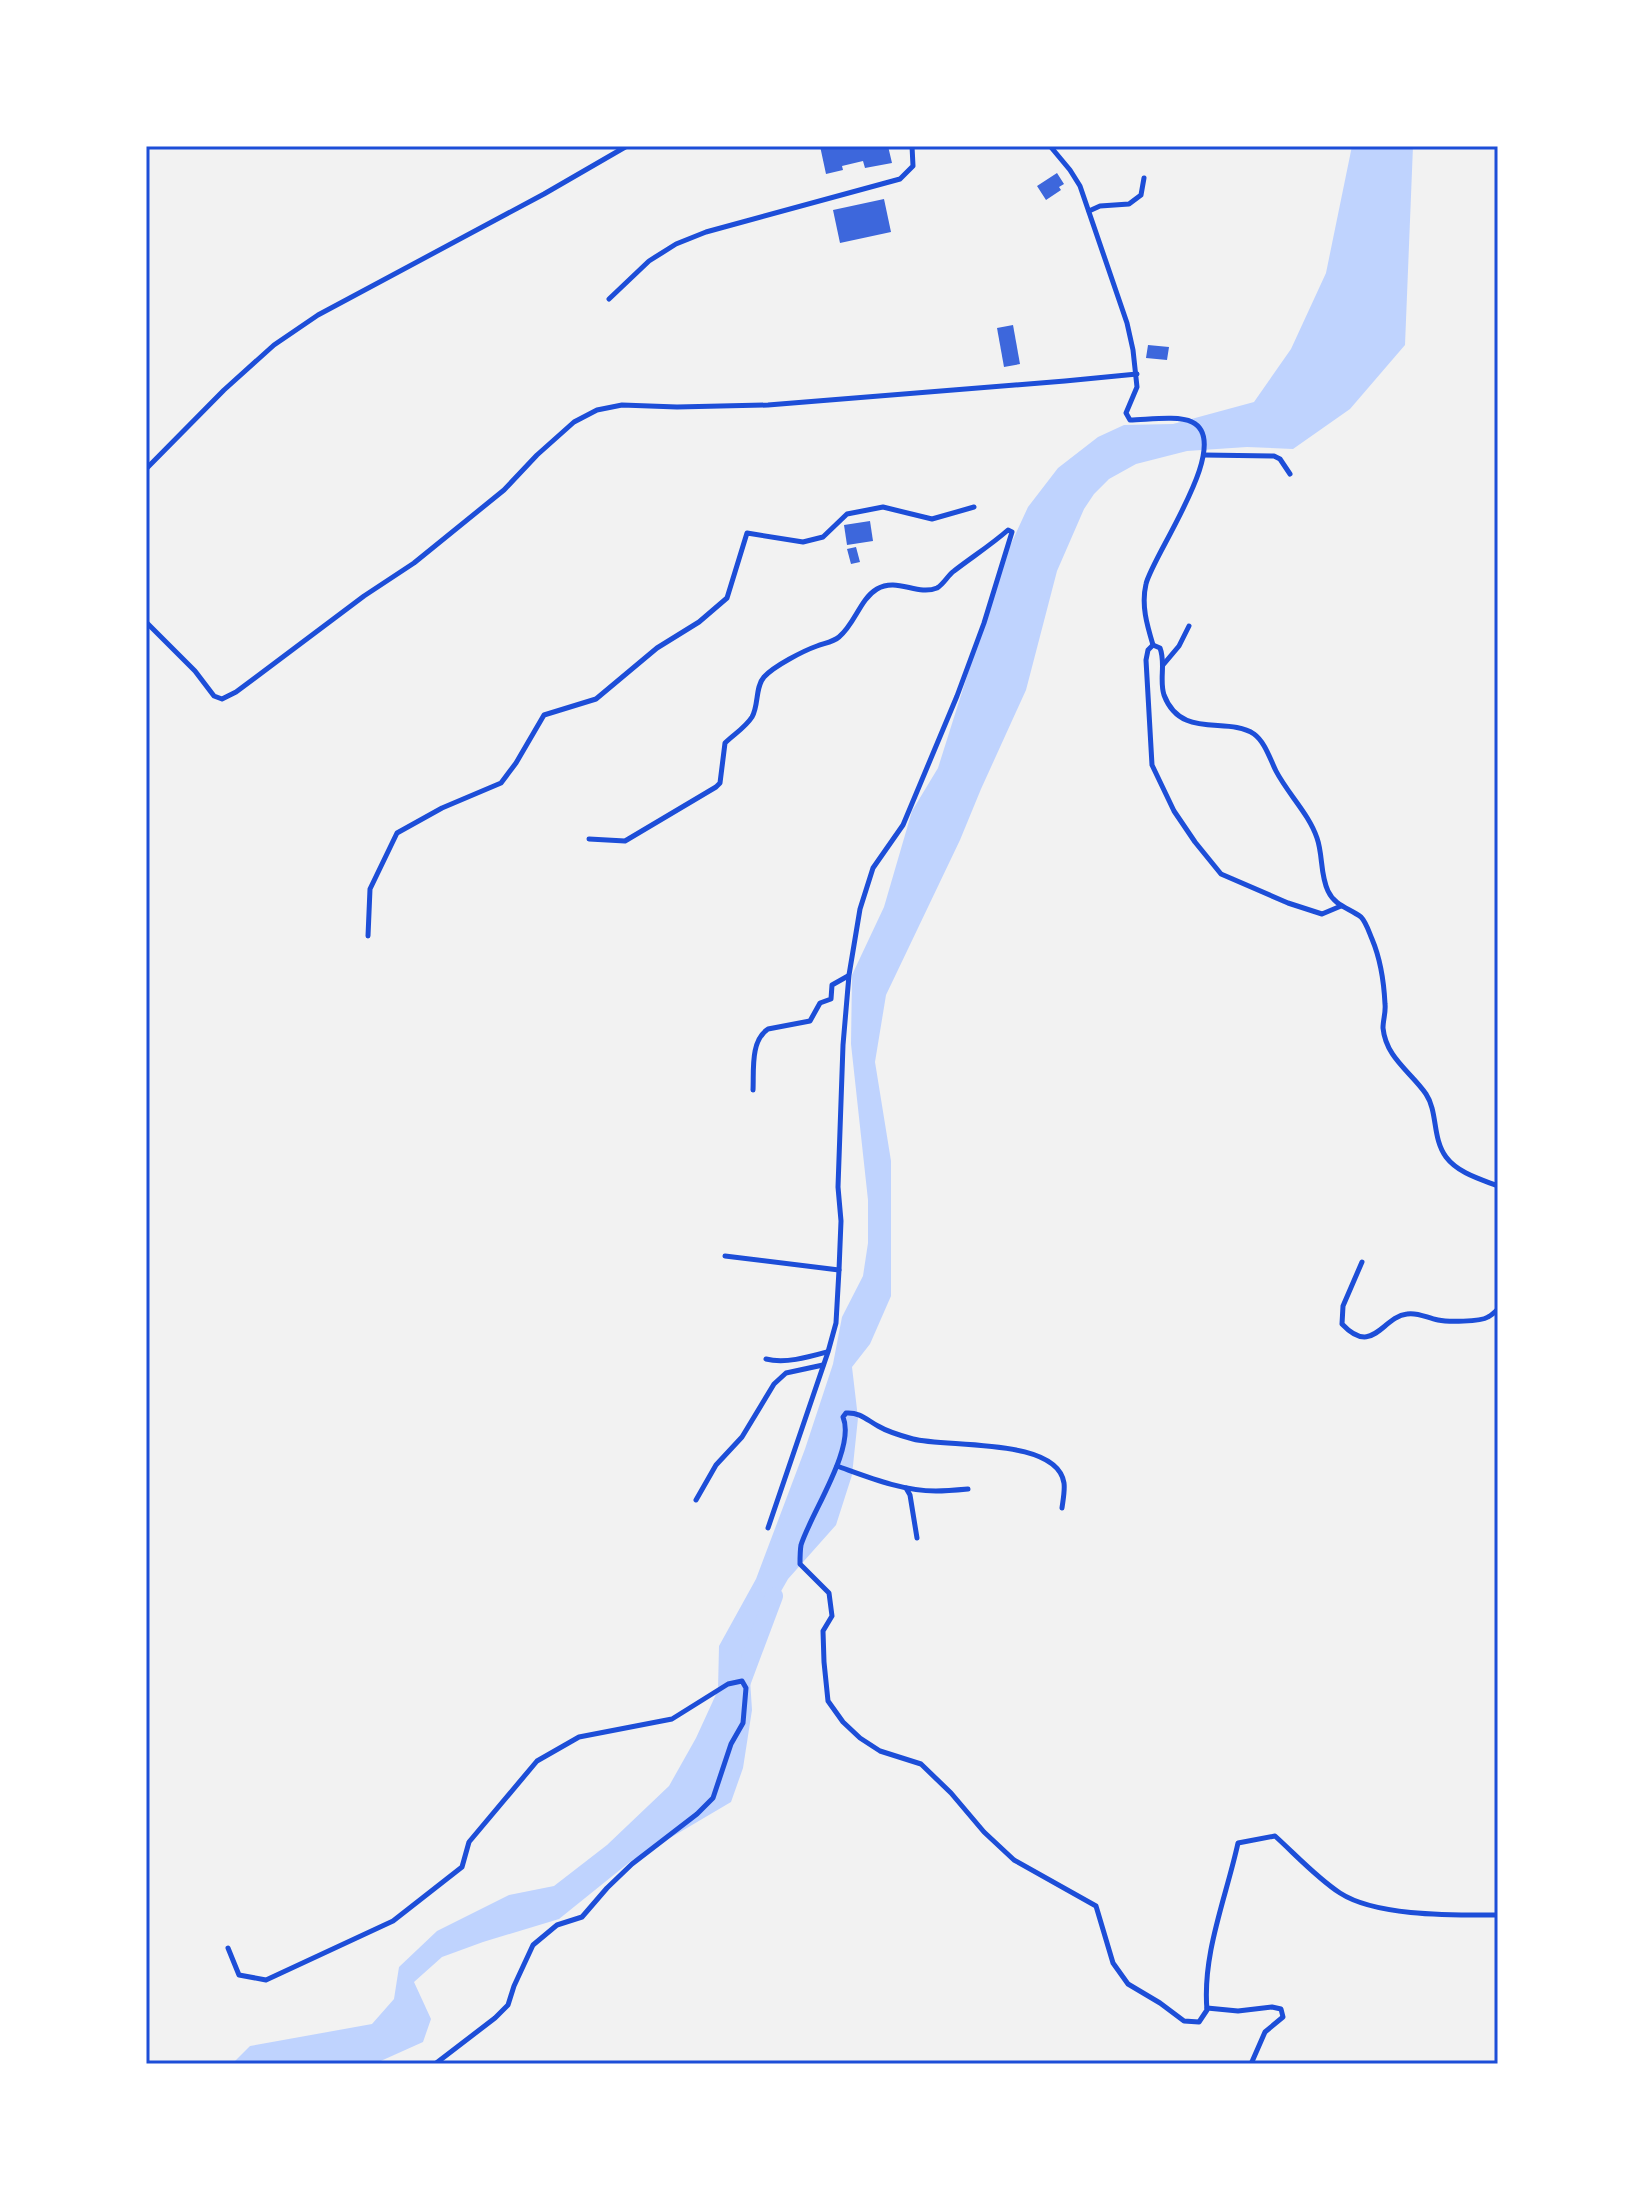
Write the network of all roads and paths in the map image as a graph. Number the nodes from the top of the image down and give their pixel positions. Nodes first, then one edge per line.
1 (627, 146) edge
2 (912, 146) edge
3 (1050, 146) edge
4 (1144, 178) dead end
5 (1089, 211) junction
6 (609, 299) dead end
7 (1137, 374) junction
8 (1204, 455) junction
9 (146, 469) edge
10 (1290, 474) dead end
11 (974, 507) dead end
12 (146, 622) edge
13 (1189, 626) dead end
14 (1153, 645) junction
15 (1162, 666) junction
16 (589, 839) dead end
17 (1341, 906) junction
18 (368, 936) dead end
19 (849, 975) junction
20 (753, 1090) dead end
21 (1498, 1186) edge
22 (725, 1256) dead end
23 (1362, 1262) dead end
24 (839, 1270) junction
25 (1498, 1309) edge
26 (828, 1352) junction
27 (766, 1359) dead end
28 (824, 1365) junction
29 (837, 1466) junction
30 (906, 1487) junction
31 (968, 1489) dead end
32 (696, 1500) dead end
33 (1062, 1508) dead end
34 (768, 1528) dead end
35 (917, 1538) dead end
36 (1498, 1915) edge
37 (228, 1948) dead end
38 (1207, 2008) junction
39 (435, 2064) edge
40 (1251, 2064) edge

1 - 9 street
2 - 6 street
3 - 5 street
4 - 5 street
5 - 7 street
7 - 8 street
7 - 12 street
8 - 10 street
8 - 14 street
11 - 18 street
13 - 15 street
14 - 15 street
14 - 17 street
15 - 17 street
16 - 19 street
17 - 21 street
19 - 20 street
19 - 24 street
22 - 24 street
23 - 25 street
24 - 26 street
26 - 27 street
26 - 28 street
28 - 32 street
28 - 34 street
29 - 30 street
29 - 33 street
29 - 38 street
30 - 31 street
30 - 35 street
36 - 38 street
37 - 39 street
38 - 40 street

